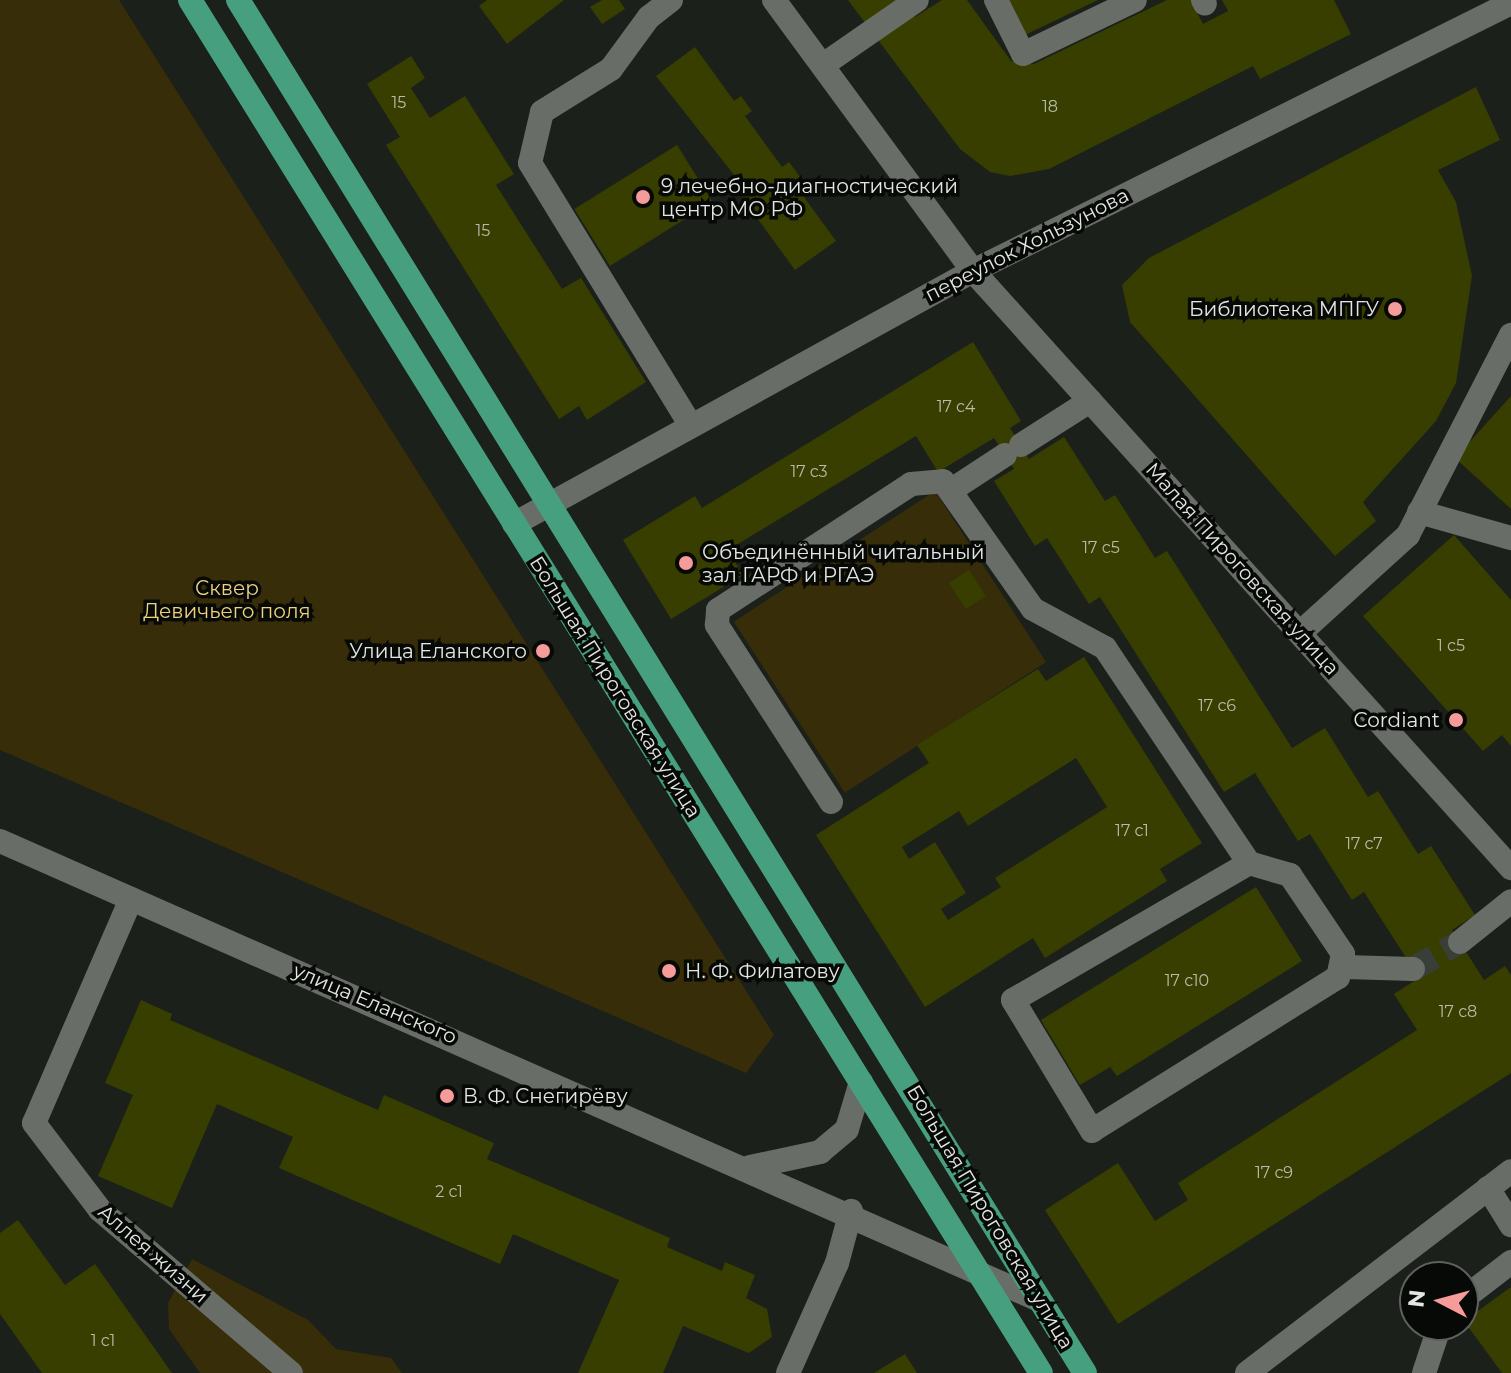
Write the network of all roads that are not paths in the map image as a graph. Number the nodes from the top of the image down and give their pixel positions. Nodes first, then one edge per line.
1 (190, 0) edge
2 (238, 0) edge
3 (671, 0) edge
4 (774, 0) edge
5 (917, 0) edge
6 (996, 0) edge
7 (1135, 0) edge
8 (1511, 3) edge
9 (823, 65) junction
10 (973, 271) junction
11 (1511, 335) edge
12 (1090, 401) junction
13 (690, 424) junction
14 (953, 489) junction
15 (550, 502) junction
16 (1419, 512) junction
17 (514, 524) junction
18 (1511, 538) edge
19 (1300, 633) junction
20 (831, 802) dead end
21 (0, 841) edge
22 (1249, 863) junction
23 (1511, 868) edge
24 (131, 899) junction
25 (1511, 901) edge
26 (1460, 942) tunnel mouth
27 (1345, 967) junction
28 (1413, 969) tunnel mouth
29 (861, 1082) junction
30 (750, 1167) junction
31 (1511, 1171) edge
32 (1488, 1188) junction
33 (851, 1211) junction
34 (1511, 1225) edge
35 (1511, 1262) edge
36 (974, 1266) junction
37 (1479, 1287) edge
38 (1039, 1300) junction
39 (1435, 1341) edge
40 (291, 1373) edge
41 (788, 1373) edge
42 (1041, 1373) edge
43 (1085, 1373) edge
44 (1247, 1373) edge
45 (1424, 1373) edge

1 - 17 main road, Большая Пироговская улица
2 - 15 main road, Большая Пироговская улица
3 - 13 street
4 - 9 street, Малая Пироговская улица
5 - 9 street
6 - 7 street
8 - 10 street, переулок Хользунова
9 - 10 street, Малая Пироговская улица
10 - 12 street, Малая Пироговская улица
10 - 13 street, переулок Хользунова
11 - 16 street
12 - 14 street
12 - 19 street, Малая Пироговская улица
13 - 15 street, переулок Хользунова
14 - 20 street
14 - 22 street
15 - 17 street, переулок Хользунова
15 - 38 main road, Большая Пироговская улица
16 - 18 street
16 - 19 street
17 - 29 main road, Большая Пироговская улица
19 - 23 street, Малая Пироговская улица
21 - 24 street, улица Еланского
22 - 27 street
22 - 27 street
24 - 30 street, улица Еланского
24 - 40 street, Аллея жизни
25 - 26 street
27 - 28 street
29 - 30 street
29 - 36 main road, Большая Пироговская улица
30 - 33 street, улица Еланского
31 - 32 street
32 - 34 street
32 - 44 street
33 - 36 street, улица Еланского
33 - 41 street
35 - 37 street
36 - 38 street, улица Еланского
36 - 42 main road, Большая Пироговская улица
38 - 43 main road, Большая Пироговская улица
39 - 45 street

